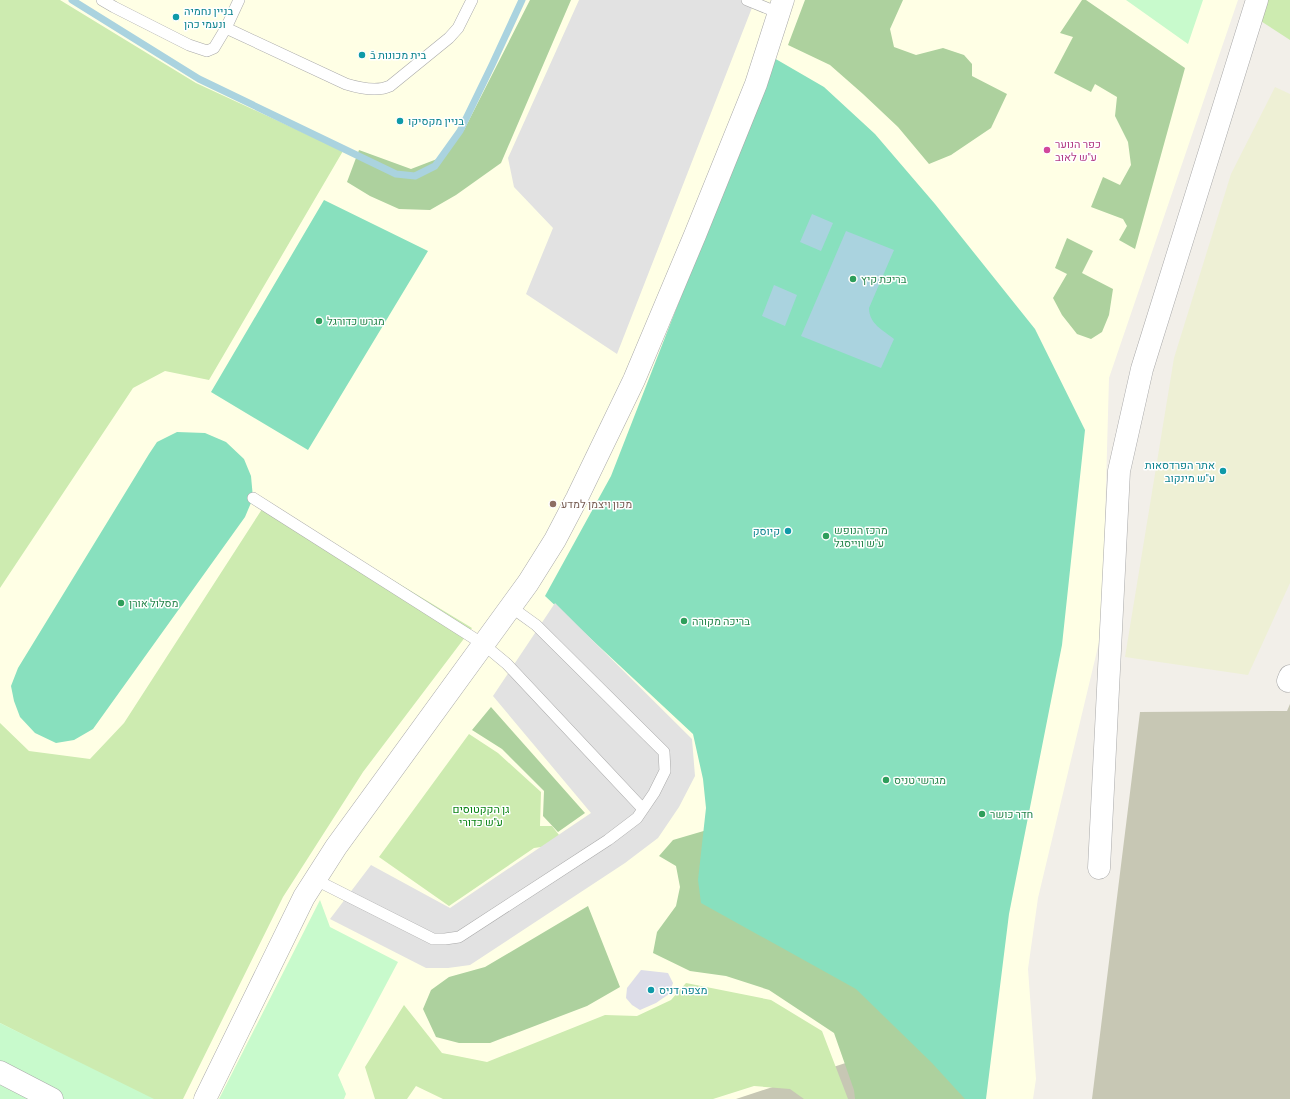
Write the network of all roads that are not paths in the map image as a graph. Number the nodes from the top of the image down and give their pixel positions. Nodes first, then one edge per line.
1 (102, 0) edge
2 (239, 0) edge
3 (472, 0) edge
4 (748, 0) edge
5 (1257, 0) edge
6 (116, 4) edge
7 (781, 7) edge
8 (226, 28) junction
9 (253, 498) dead end
10 (511, 607) junction
11 (483, 644) junction
12 (643, 809) junction
13 (1098, 868) dead end
14 (316, 880) junction
15 (0, 1072) edge
16 (52, 1099) edge
17 (204, 1099) edge

1 - 6 lane
2 - 8 lane
3 - 8 lane
4 - 7 lane
5 - 13 street
6 - 8 lane
7 - 10 street
9 - 11 lane
10 - 11 street
10 - 12 lane
11 - 12 lane
11 - 14 street
12 - 14 lane
14 - 17 street
15 - 16 street

